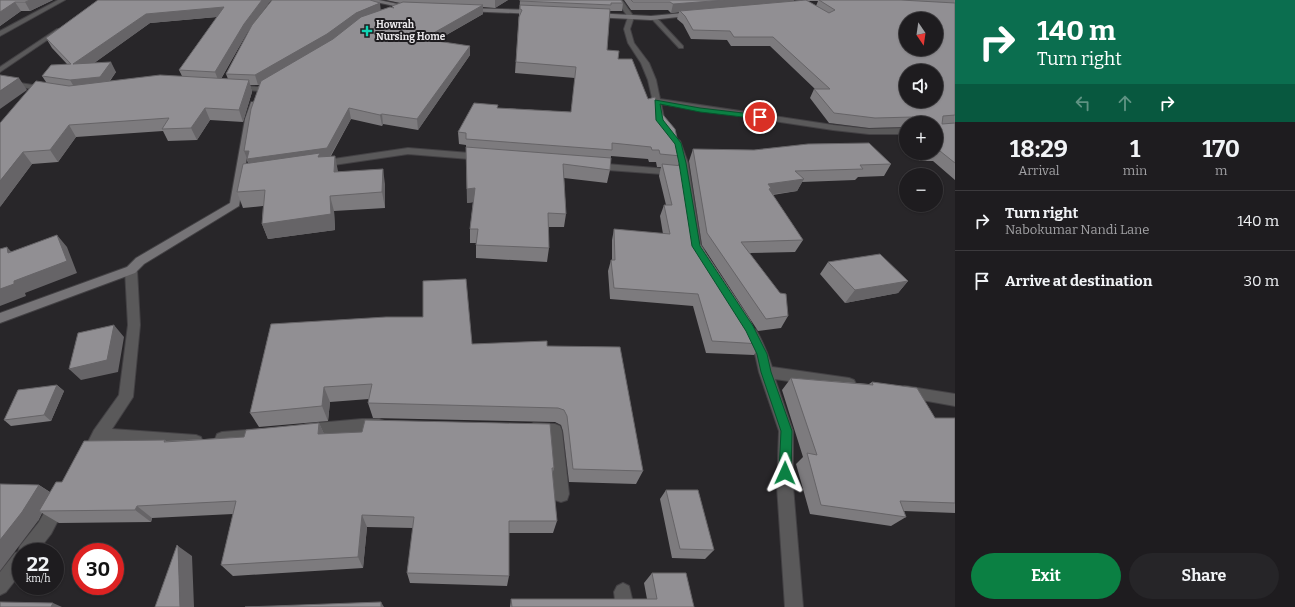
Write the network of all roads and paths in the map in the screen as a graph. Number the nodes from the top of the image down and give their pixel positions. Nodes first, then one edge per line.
1 (62, 0) edge
2 (369, 0) edge
3 (619, 0) edge
4 (403, 7) junction
5 (418, 8) edge
6 (456, 9) edge
7 (388, 13) edge
8 (540, 13) edge
9 (701, 13) edge
10 (586, 15) edge
11 (631, 17) junction
12 (653, 17) junction
13 (67, 24) edge
14 (0, 34) edge
15 (681, 47) dead end
16 (0, 70) edge
17 (0, 82) edge
18 (230, 87) edge
19 (53, 90) edge
20 (657, 101) junction
21 (899, 131) edge
22 (495, 158) edge
23 (581, 164) edge
24 (309, 166) edge
25 (683, 172) junction
26 (704, 259) edge
27 (131, 270) junction
28 (0, 318) edge
29 (746, 322) edge
30 (766, 372) junction
31 (860, 386) edge
32 (892, 390) edge
33 (955, 400) edge
34 (393, 427) edge
35 (524, 430) edge
36 (291, 433) edge
37 (275, 434) edge
38 (99, 436) junction
39 (91, 449) edge
40 (561, 494) dead end
41 (64, 495) edge
42 (33, 543) edge
43 (12, 571) edge
44 (0, 586) edge
45 (794, 607) edge

1 - 14 street
2 - 4 street
3 - 11 street
4 - 5 street
4 - 7 street
6 - 8 street
9 - 12 street
10 - 11 street
11 - 12 street
11 - 20 street
12 - 15 street
13 - 16 street
17 - 19 street
18 - 27 street
20 - 21 street
20 - 25 street
22 - 24 street
23 - 25 street
25 - 26 street
27 - 28 street
27 - 38 street
29 - 30 street
30 - 31 street
30 - 45 street
32 - 33 street
34 - 36 street
35 - 40 street
37 - 38 street
38 - 39 street
41 - 42 street
43 - 44 street

